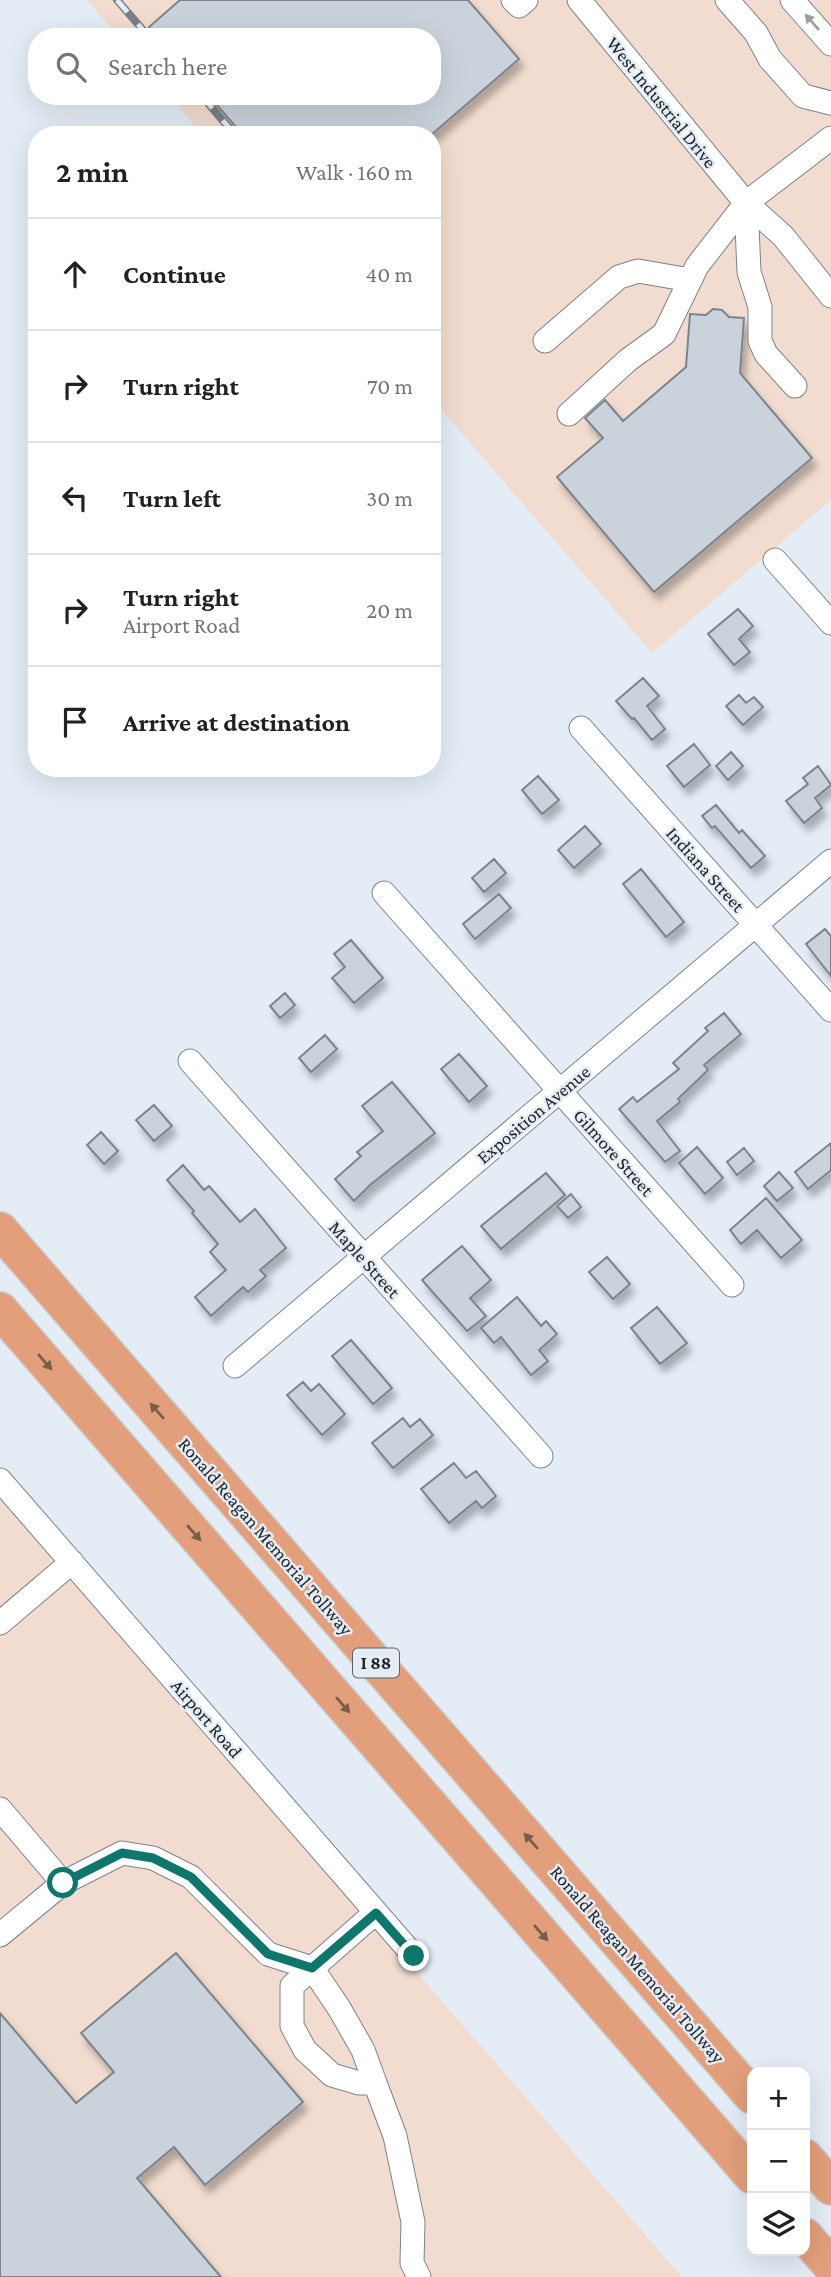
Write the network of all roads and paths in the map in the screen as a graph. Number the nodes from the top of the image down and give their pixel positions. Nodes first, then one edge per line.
1 (513, 0) edge
2 (526, 0) edge
3 (579, 0) edge
4 (727, 0) edge
5 (792, 0) edge
6 (831, 44) edge
7 (831, 103) edge
8 (831, 138) edge
9 (746, 203) junction
10 (690, 280) junction
11 (831, 296) edge
12 (545, 341) dead end
13 (794, 386) dead end
14 (569, 414) dead end
15 (775, 561) dead end
16 (831, 624) edge
17 (581, 728) dead end
18 (831, 861) edge
19 (384, 893) dead end
20 (755, 925) junction
21 (831, 1010) edge
22 (190, 1061) dead end
23 (560, 1091) junction
24 (0, 1230) edge
25 (364, 1257) junction
26 (733, 1285) dead end
27 (0, 1310) edge
28 (235, 1366) dead end
29 (541, 1456) dead end
30 (0, 1480) edge
31 (72, 1562) junction
32 (0, 1623) edge
33 (0, 1809) edge
34 (63, 1883) junction
35 (376, 1913) junction
36 (0, 1935) edge
37 (414, 1956) dead end
38 (312, 1968) junction
39 (375, 2083) junction
40 (747, 2090) edge
41 (810, 2163) edge
42 (747, 2170) edge
43 (831, 2187) edge
44 (810, 2242) edge
45 (831, 2266) edge
46 (409, 2272) edge

1 - 2 street
3 - 9 street, West Industrial Drive
4 - 7 street
6 -> 5 street
8 - 9 street
9 - 10 street
9 - 11 street, West Industrial Drive
9 - 13 street
10 - 12 street
10 - 14 street
15 - 16 street
17 - 20 street, Indiana Street
18 - 20 street, Exposition Avenue
19 - 23 street, Gilmore Street
20 - 21 street, Indiana Street
20 - 23 street, Exposition Avenue
22 - 25 street, Maple Street
23 - 25 street, Exposition Avenue
23 - 26 street, Gilmore Street
40 -> 24 highway, Ronald Reagan Memorial Tollway / I 88
25 - 28 street, Exposition Avenue
25 - 29 street, Maple Street
27 -> 42 highway, I 88
30 - 31 street, Airport Road
31 - 32 street
31 - 35 street, Airport Road
33 - 34 street
34 - 36 street
34 - 38 street
35 - 37 street, Airport Road
35 - 38 street
38 - 39 street
38 - 39 street
39 - 46 street
41 - 43 highway
44 - 45 highway

